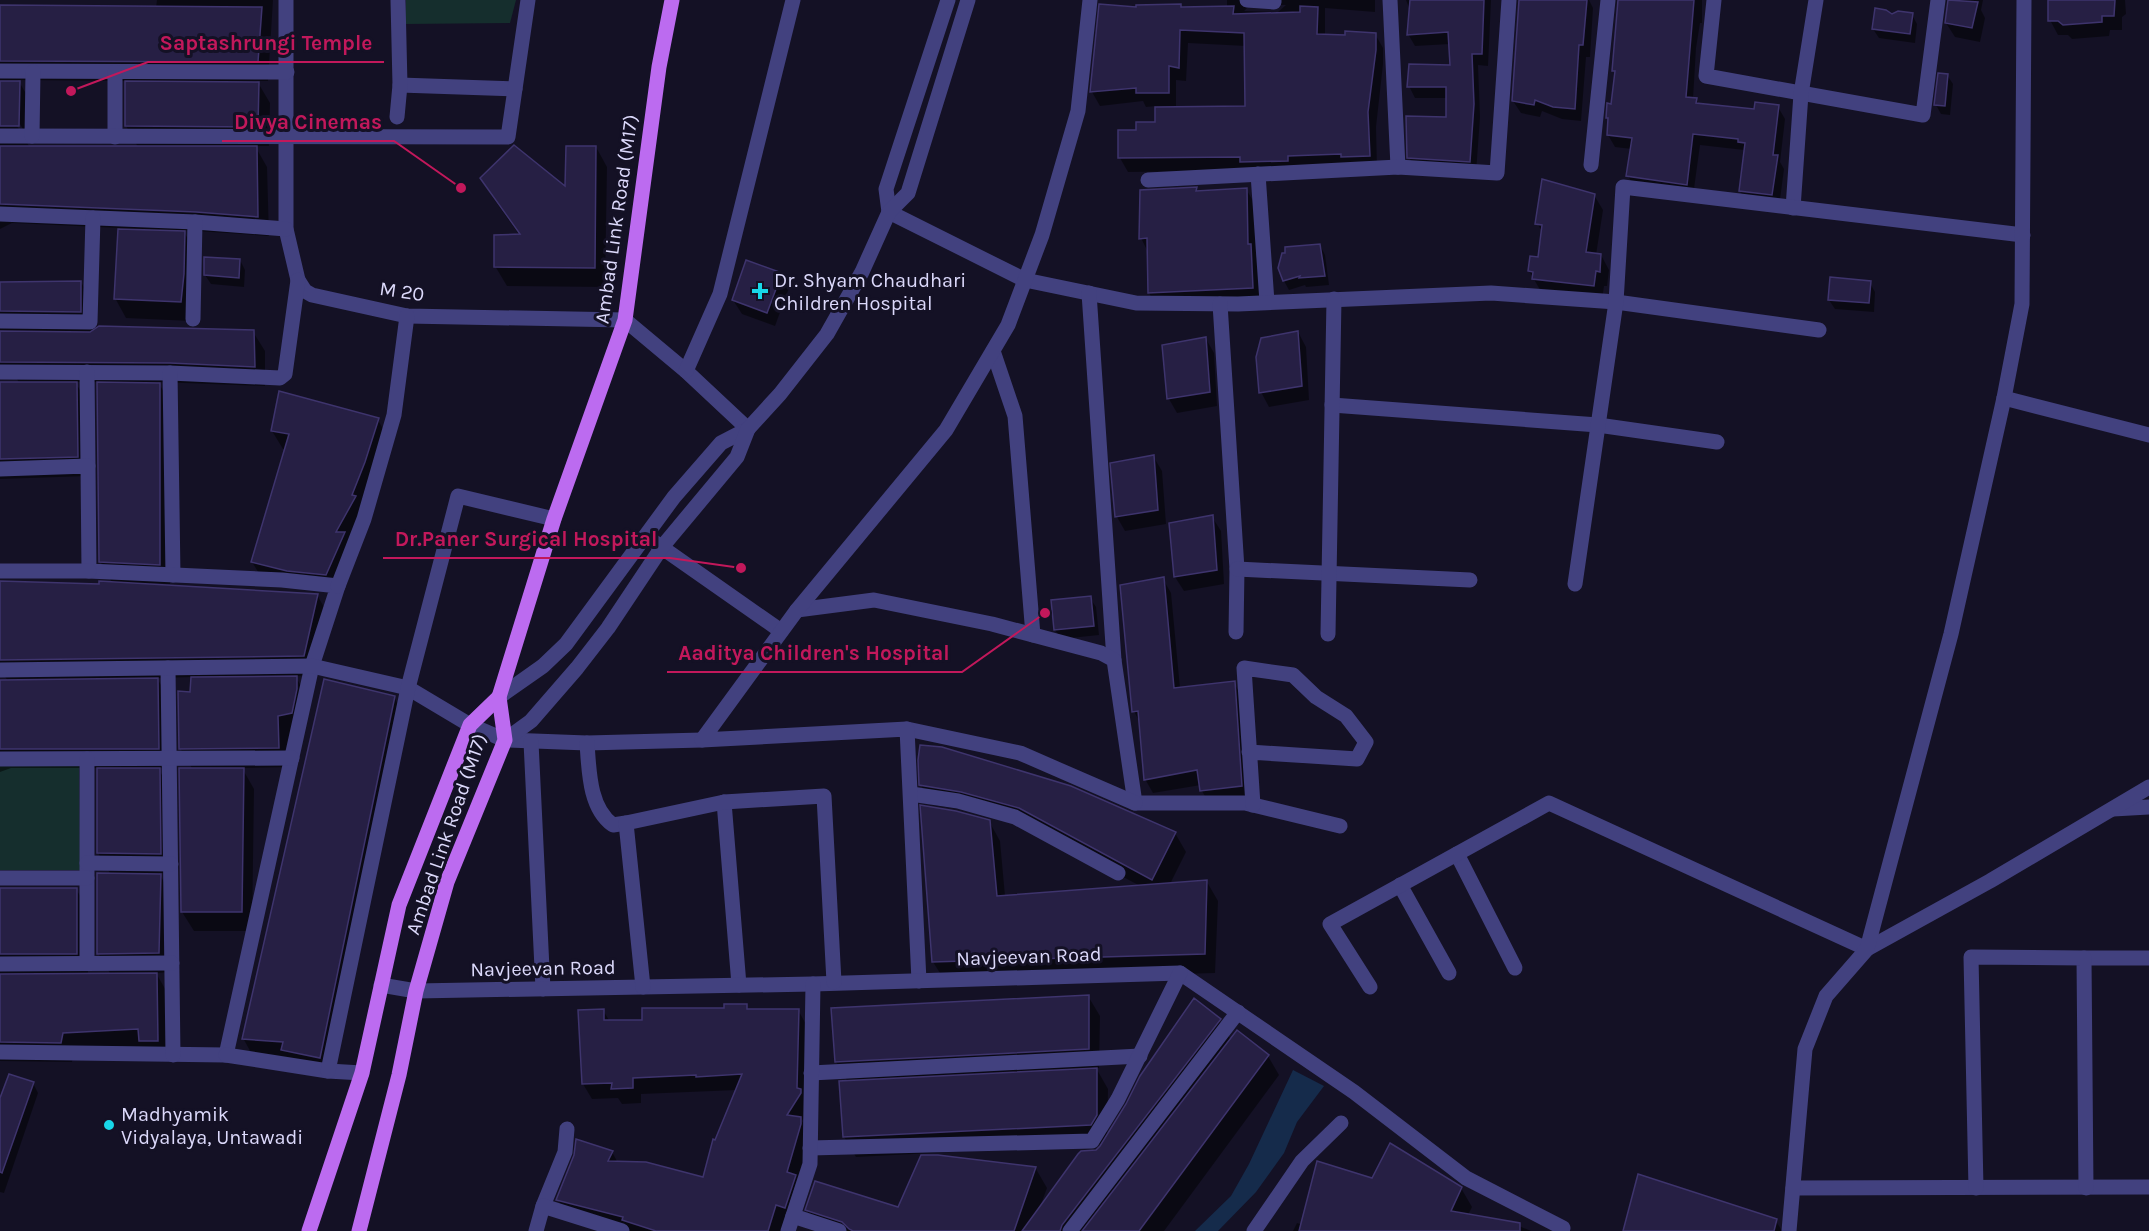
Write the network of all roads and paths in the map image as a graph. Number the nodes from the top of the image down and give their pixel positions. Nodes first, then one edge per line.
1 (286, 0) edge
2 (392, 0) edge
3 (398, 0) edge
4 (528, 0) edge
5 (672, 0) edge
6 (793, 0) edge
7 (948, 0) edge
8 (968, 0) edge
9 (1090, 0) edge
10 (1247, 0) edge
11 (1274, 0) edge
12 (1390, 0) edge
13 (1509, 0) edge
14 (1608, 0) edge
15 (1714, 0) edge
16 (1815, 0) edge
17 (1938, 0) edge
18 (2024, 0) edge
19 (0, 71) edge
20 (33, 72) junction
21 (115, 72) junction
22 (286, 72) junction
23 (400, 85) junction
24 (515, 89) junction
25 (1801, 94) junction
26 (397, 117) dead end
27 (0, 136) edge
28 (32, 136) junction
29 (115, 137) junction
30 (287, 137) junction
31 (1592, 165) dead end
32 (1398, 167) junction
33 (1258, 174) junction
34 (1148, 180) dead end
35 (1793, 208) junction
36 (889, 212) junction
37 (0, 214) edge
38 (93, 218) junction
39 (195, 222) junction
40 (286, 228) junction
41 (2023, 235) junction
42 (298, 280) junction
43 (1025, 280) junction
44 (1089, 293) junction
45 (1334, 299) junction
46 (1267, 302) junction
47 (1616, 302) junction
48 (1221, 304) junction
49 (407, 316) junction
50 (193, 319) dead end
51 (625, 320) junction
52 (0, 321) edge
53 (1819, 330) dead end
54 (993, 351) junction
55 (686, 371) junction
56 (0, 372) edge
57 (87, 372) junction
58 (170, 373) junction
59 (2004, 398) junction
60 (1332, 405) junction
61 (1598, 425) junction
62 (748, 429) junction
63 (2149, 435) edge
64 (1717, 442) dead end
65 (88, 466) junction
66 (0, 469) edge
67 (554, 519) junction
68 (645, 535) junction
69 (662, 547) junction
70 (1237, 569) junction
71 (0, 571) edge
72 (89, 571) junction
73 (1329, 574) junction
74 (173, 575) junction
75 (1470, 580) dead end
76 (1575, 584) dead end
77 (338, 586) junction
78 (797, 610) junction
79 (782, 631) junction
80 (1236, 632) dead end
81 (1328, 634) dead end
82 (1033, 635) junction
83 (1114, 660) junction
84 (312, 666) junction
85 (168, 668) junction
86 (0, 670) edge
87 (408, 688) junction
88 (499, 697) junction
89 (470, 725) junction
90 (908, 729) junction
91 (506, 740) junction
92 (702, 740) junction
93 (531, 742) junction
94 (587, 743) junction
95 (1250, 752) junction
96 (292, 758) junction
97 (0, 759) edge
98 (87, 759) junction
99 (169, 759) junction
100 (2149, 787) edge
101 (910, 794) junction
102 (724, 802) junction
103 (1135, 803) junction
104 (1253, 805) junction
105 (2149, 807) edge
106 (2110, 809) junction
107 (626, 823) junction
108 (1341, 826) dead end
109 (1457, 854) junction
110 (171, 864) junction
111 (87, 871) junction
112 (1118, 873) dead end
113 (0, 878) edge
114 (1400, 885) junction
115 (1867, 949) junction
116 (2084, 958) junction
117 (2149, 958) edge
118 (87, 963) junction
119 (172, 963) junction
120 (0, 964) edge
121 (1515, 968) dead end
122 (1180, 973) junction
123 (1449, 973) dead end
124 (919, 981) junction
125 (834, 982) junction
126 (813, 984) junction
127 (381, 985) junction
128 (739, 985) junction
129 (643, 987) junction
130 (1370, 987) dead end
131 (543, 989) junction
132 (416, 991) junction
133 (1238, 1012) junction
134 (0, 1052) edge
135 (173, 1054) junction
136 (226, 1054) junction
137 (1140, 1056) junction
138 (328, 1071) junction
139 (362, 1073) junction
140 (811, 1073) junction
141 (1341, 1123) dead end
142 (567, 1129) dead end
143 (810, 1148) junction
144 (1793, 1188) junction
145 (1976, 1188) junction
146 (2086, 1188) junction
147 (2149, 1188) edge
148 (543, 1206) junction
149 (793, 1216) junction
150 (1566, 1230) edge
151 (309, 1231) edge
152 (358, 1231) edge
153 (536, 1231) edge
154 (622, 1231) edge
155 (788, 1231) edge
156 (839, 1231) edge
157 (1070, 1231) edge
158 (1254, 1231) edge
159 (1789, 1231) edge

1 - 22 street
2 - 3 street
3 - 23 street
4 - 24 street
5 - 51 main road, Ambad Link Road (M17)
6 - 55 street
7 - 36 street
8 - 36 street
9 - 43 street
10 - 11 street
12 - 32 street
13 - 32 street
14 - 31 street
15 - 25 street
16 - 25 street
17 - 25 street
18 - 41 street
19 - 20 street
20 - 21 street
20 - 28 street
21 - 22 street
21 - 29 street
22 - 30 street
23 - 24 street
23 - 26 street
24 - 30 street
25 - 35 street
27 - 28 street
28 - 29 street
29 - 30 street
30 - 40 street
32 - 33 street
33 - 34 street
33 - 46 street
35 - 41 street
35 - 47 street
36 - 43 street
36 - 62 street
37 - 38 street
38 - 39 street
38 - 52 street
39 - 40 street
39 - 50 street
40 - 42 street
41 - 59 street
42 - 49 street, M 20
42 - 58 street
43 - 44 street
43 - 54 street
44 - 48 street
44 - 83 street
45 - 46 street
45 - 47 street
45 - 60 street
46 - 48 street
47 - 53 street
47 - 61 street
48 - 70 street
49 - 51 street, M 20
49 - 77 street
51 - 55 street
51 - 67 main road, Ambad Link Road (M17)
54 - 78 street
54 - 82 street
55 - 62 street
56 - 57 street
57 - 58 street
57 - 65 street
58 - 74 street
59 - 63 street
59 - 115 street
60 - 61 street
60 - 73 street
61 - 64 street
61 - 76 street
62 - 68 street
62 - 69 street
65 - 66 street
65 - 72 street
67 - 87 street
67 - 88 main road, Ambad Link Road (M17)
68 - 69 street
68 - 88 street
69 - 79 street
69 - 91 street
70 - 73 street
70 - 80 street
71 - 72 street
72 - 74 street
73 - 75 street
73 - 81 street
74 - 77 street
77 - 84 street
78 - 79 street
78 - 82 street
79 - 92 street
82 - 83 street
83 - 103 street
84 - 85 street
84 - 87 street
84 - 96 street
85 - 86 street
85 - 99 street
87 - 89 street
87 - 138 street
88 - 89 main road
88 - 91 main road, Ambad Link Road (M17)
89 - 91 street
89 - 127 main road
90 - 92 street
90 - 101 street
90 - 103 street
91 - 93 street
91 - 132 main road, Ambad Link Road (M17)
92 - 94 street
93 - 94 street
93 - 131 street
94 - 107 street
95 - 95 street
95 - 104 street
96 - 99 street
96 - 136 street
97 - 98 street
98 - 99 street
98 - 111 street
99 - 110 street
100 - 106 street
101 - 112 street
101 - 124 street
102 - 107 street
102 - 125 street
102 - 128 street
103 - 104 street
104 - 108 street
105 - 106 street
106 - 115 street
107 - 129 street
109 - 114 street
109 - 115 street
109 - 121 street
110 - 111 street
110 - 119 street
111 - 113 street
111 - 118 street
114 - 123 street
114 - 130 street
115 - 144 street
116 - 117 street
116 - 145 street
116 - 146 street
118 - 119 street
118 - 120 street
119 - 135 street
122 - 124 street, Navjeevan Road
122 - 133 street
122 - 137 street
124 - 125 street, Navjeevan Road
125 - 126 street, Navjeevan Road
126 - 128 street, Navjeevan Road
126 - 140 street
127 - 132 street, Navjeevan Road
127 - 139 main road
128 - 129 street, Navjeevan Road
129 - 131 street, Navjeevan Road
131 - 132 street, Navjeevan Road
132 - 152 main road, Ambad Link Road (M17)
133 - 150 street
133 - 157 street
134 - 135 street
135 - 136 street
136 - 138 street
137 - 140 street
137 - 143 street
138 - 139 street
139 - 151 main road
140 - 143 street
141 - 158 street
142 - 148 street
143 - 149 street
144 - 145 street
144 - 159 street
145 - 146 street
146 - 147 street
148 - 153 street
148 - 154 street
149 - 155 street
149 - 156 street

